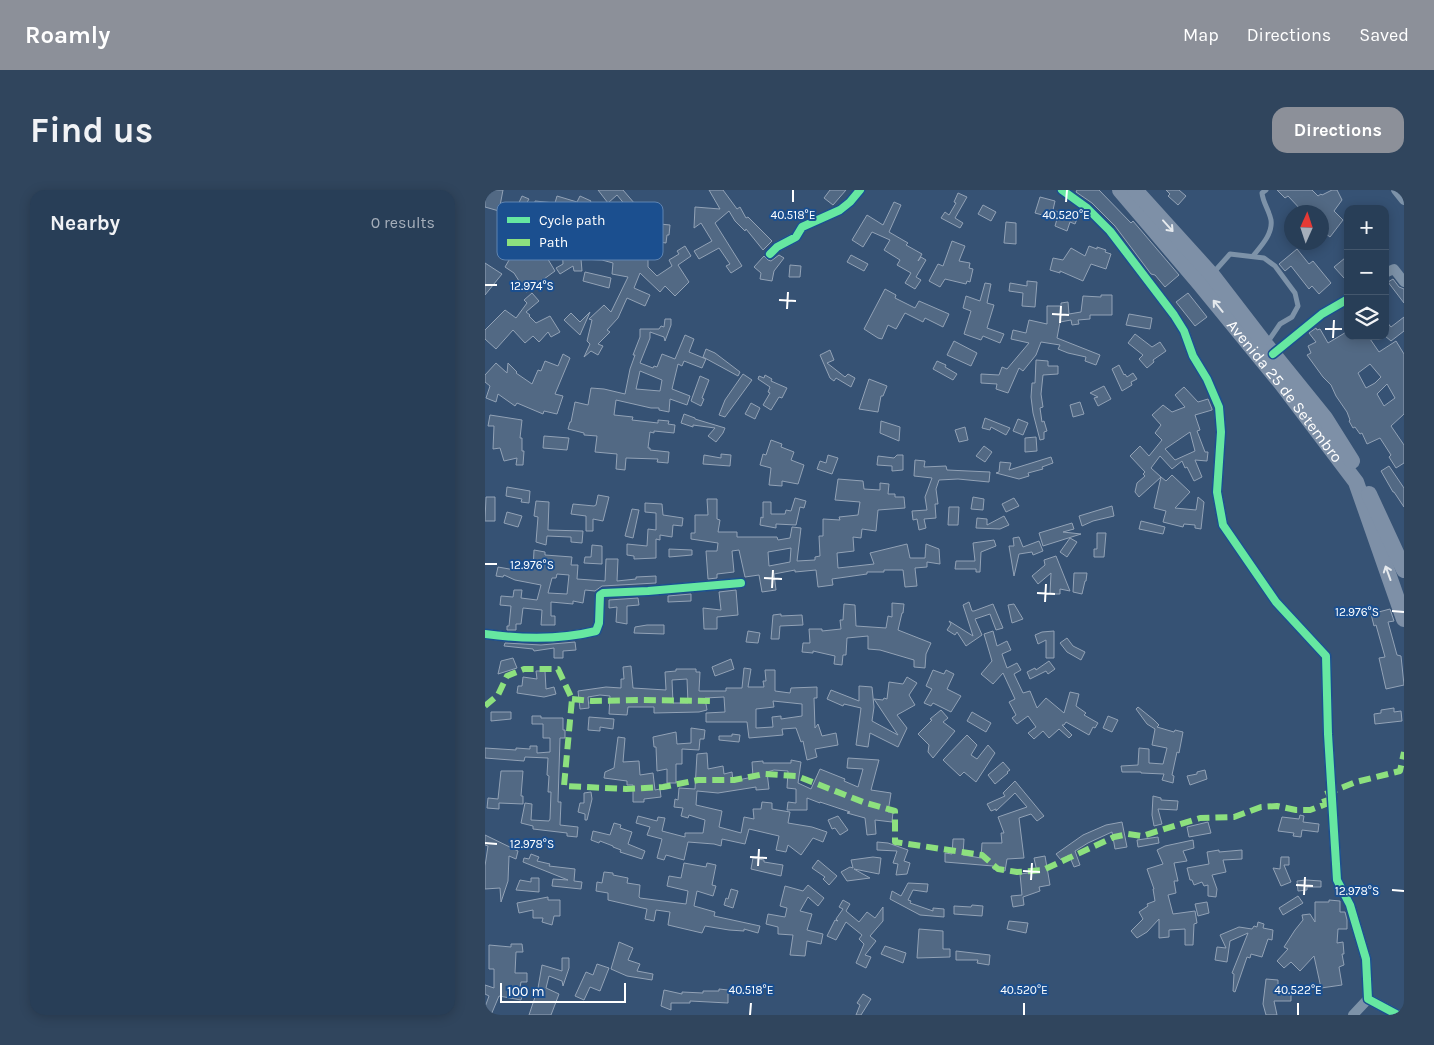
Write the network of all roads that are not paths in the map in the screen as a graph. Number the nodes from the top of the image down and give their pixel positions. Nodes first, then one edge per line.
1 (860, 190) edge
2 (1062, 190) edge
3 (1119, 190) edge
4 (1135, 190) edge
5 (1266, 190) edge
6 (1396, 190) edge
7 (1404, 200) edge
8 (770, 254) dead end
9 (1253, 256) junction
10 (1389, 271) edge
11 (1206, 279) junction
12 (1404, 282) edge
13 (1344, 302) edge
14 (1269, 349) junction
15 (1404, 570) edge
16 (741, 583) dead end
17 (1404, 619) edge
18 (485, 634) edge
19 (1368, 999) junction
20 (1353, 1015) edge
21 (1398, 1015) edge

1 - 8 street
2 - 19 street
3 - 11 highway, Avenida 25 de Setembro
4 -> 11 highway, Avenida 25 de Setembro
5 - 9 lane
6 - 7 street
9 - 11 lane
9 - 14 lane
10 - 12 street
11 - 14 highway, Avenida 25 de Setembro
17 -> 11 highway, Avenida 25 de Setembro
13 - 14 street
14 - 15 highway, Avenida 25 de Setembro
16 - 18 street
19 - 20 street
19 - 21 street

